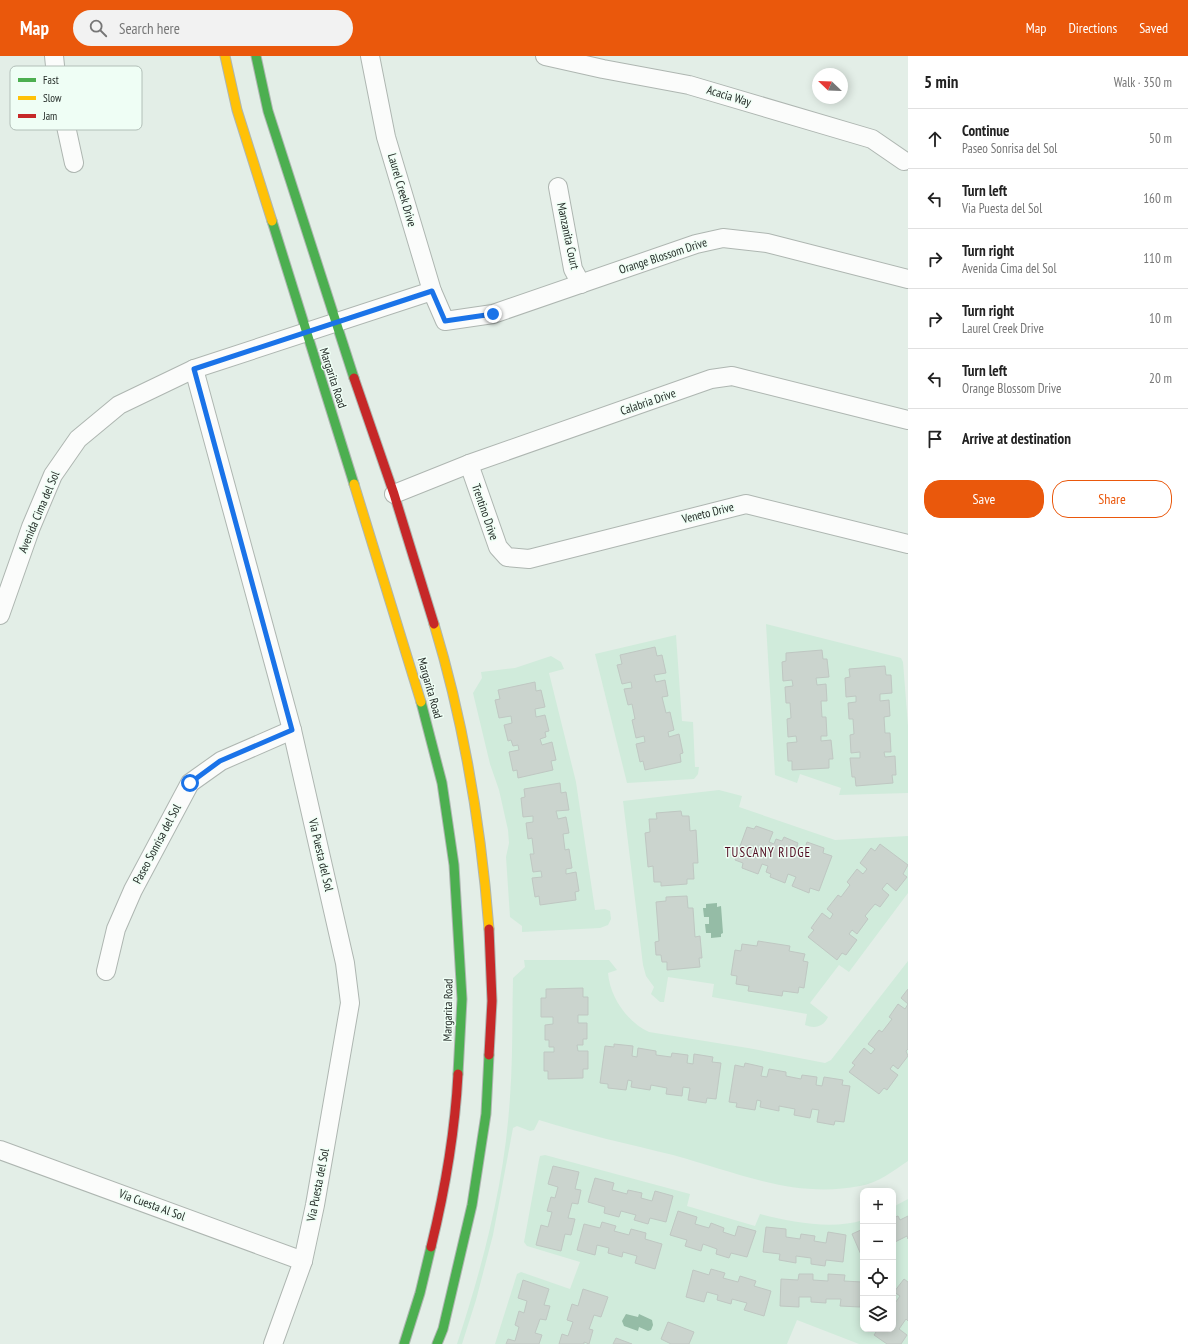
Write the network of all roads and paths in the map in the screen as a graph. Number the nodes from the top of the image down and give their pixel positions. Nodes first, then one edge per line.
1 (54, 56) edge
2 (225, 56) edge
3 (256, 56) edge
4 (370, 56) edge
5 (545, 56) edge
6 (55, 66) edge
7 (67, 130) edge
8 (904, 161) dead end
9 (74, 163) dead end
10 (558, 187) dead end
11 (908, 279) edge
12 (581, 284) junction
13 (432, 291) junction
14 (445, 321) joint
15 (335, 322) junction
16 (305, 332) junction
17 (194, 369) junction
18 (908, 420) edge
19 (469, 464) junction
20 (394, 494) junction
21 (908, 544) edge
22 (507, 557) joint
23 (0, 615) edge
24 (292, 730) junction
25 (106, 971) dead end
26 (0, 1150) edge
27 (303, 1261) junction
28 (273, 1344) edge
29 (404, 1344) edge
30 (437, 1344) edge

1 - 6 street
2 - 16 main road, Margarita Road
3 - 15 main road, Margarita Road
4 - 13 street, Laurel Creek Drive
5 - 8 street, Acacia Way
7 - 9 street
10 - 12 street, Manzanita Court
11 - 12 street, Orange Blossom Drive
12 - 14 street, Orange Blossom Drive
13 - 14 street, Laurel Creek Drive
13 - 15 street, Avenida Cima del Sol
15 - 16 street, Avenida Cima del Sol
15 - 20 main road, Margarita Road
16 - 17 street, Avenida Cima del Sol
16 - 29 main road, Margarita Road
17 - 23 street, Avenida Cima del Sol
17 - 24 street, Via Puesta del Sol
18 - 19 street, Calabria Drive
19 - 20 street, Calabria Drive
19 - 22 street, Trentino Drive
20 - 30 main road, Margarita Road
21 - 22 street, Veneto Drive
24 - 25 street, Paseo Sonrisa del Sol
24 - 27 street, Via Puesta del Sol
26 - 27 street, Via Cuesta Al Sol
27 - 28 street, Via Puesta del Sol

